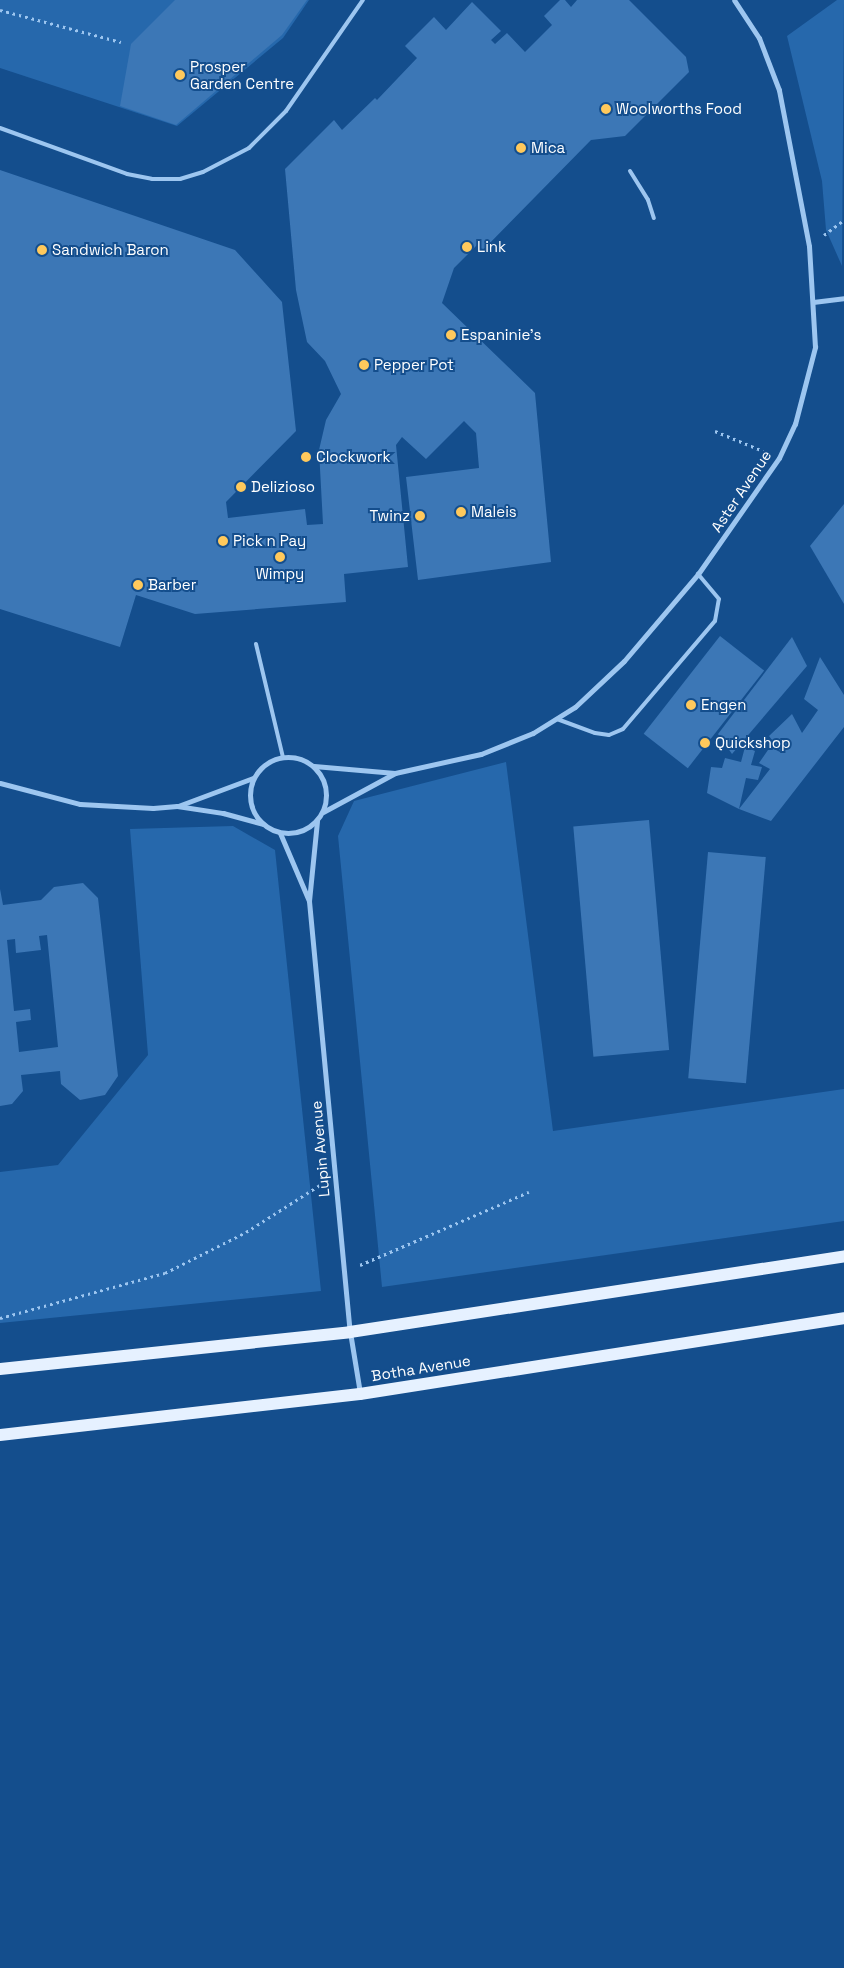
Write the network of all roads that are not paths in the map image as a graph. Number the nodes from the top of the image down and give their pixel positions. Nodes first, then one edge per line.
1 (363, 0) edge
2 (734, 0) edge
3 (0, 128) edge
4 (630, 171) dead end
5 (654, 218) dead end
6 (844, 298) edge
7 (813, 302) junction
8 (698, 574) junction
9 (256, 644) dead end
10 (557, 719) junction
11 (283, 757) junction
12 (314, 766) junction
13 (395, 773) junction
14 (253, 778) junction
15 (0, 783) edge
16 (177, 806) junction
17 (323, 812) junction
18 (317, 821) junction
19 (263, 824) junction
20 (280, 833) junction
21 (309, 902) junction
22 (844, 1256) edge
23 (844, 1318) edge
24 (350, 1332) junction
25 (0, 1368) edge
26 (360, 1394) junction
27 (0, 1435) edge

1 - 3 lane
2 - 7 street, Aster Avenue
4 - 5 lane
6 - 7 street
7 - 8 street, Aster Avenue
8 - 10 street, Aster Avenue
8 - 10 lane
9 - 11 lane
10 - 13 street, Aster Avenue
11 - 12 street
11 - 14 street
12 - 13 street, Aster Avenue
12 - 17 street
13 - 17 street, Aster Avenue
14 - 16 street
14 - 19 street
15 - 16 street
16 - 19 street
17 - 18 street
18 - 20 street
18 - 21 street, Lupin Avenue
19 - 20 street
20 - 21 street, Lupin Avenue
21 - 24 street, Lupin Avenue
22 - 24 main road
23 - 26 main road, Botha Avenue
24 - 25 main road
24 - 26 street, Lupin Avenue
26 - 27 main road, Botha Avenue

